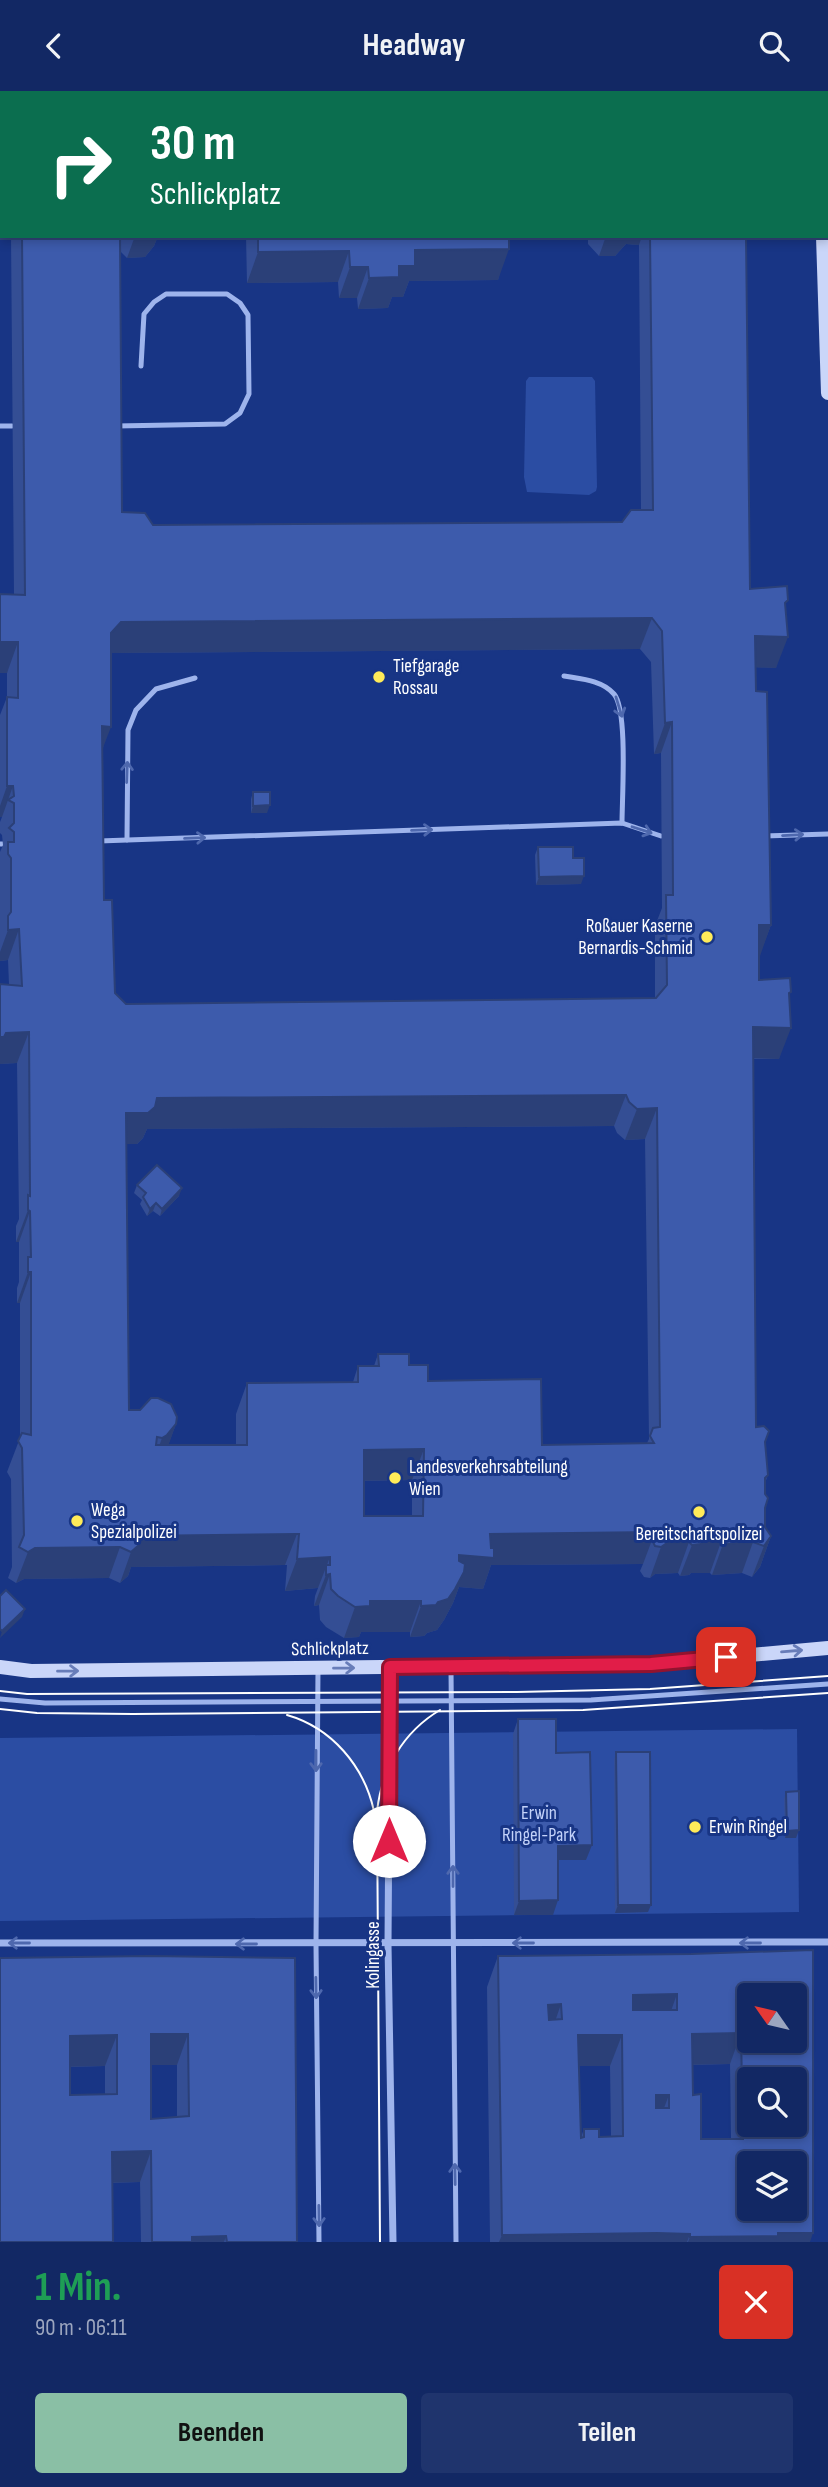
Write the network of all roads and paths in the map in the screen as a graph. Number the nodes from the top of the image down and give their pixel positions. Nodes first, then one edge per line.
1 (823, 238) edge
2 (141, 366) dead end
3 (828, 393) edge
4 (0, 426) edge
5 (12, 426) dead end
6 (110, 426) edge
7 (564, 676) dead end
8 (195, 678) dead end
9 (622, 823) junction
10 (828, 834) edge
11 (662, 836) dead end
12 (757, 837) edge
13 (127, 840) junction
14 (92, 842) edge
15 (828, 1648) edge
16 (451, 1666) junction
17 (0, 1667) edge
18 (390, 1667) junction
19 (318, 1668) junction
20 (828, 1684) edge
21 (0, 1699) edge
22 (451, 1701) junction
23 (317, 1702) junction
24 (390, 1702) junction
25 (828, 1942) edge
26 (0, 1943) edge
27 (316, 1944) junction
28 (388, 1944) junction
29 (453, 1944) junction
30 (319, 2242) edge
31 (393, 2242) edge
32 (456, 2242) edge

1 - 3 street
2 - 6 lane
4 - 5 lane
7 -> 9 lane
13 -> 8 lane
9 -> 11 lane
13 -> 9 lane
12 -> 10 lane
13 - 14 lane
16 -> 15 street, Schlickplatz
16 - 18 street, Schlickplatz
16 - 22 lane
17 -> 19 street, Schlickplatz
19 -> 18 street, Schlickplatz
18 - 24 street, Kolingasse
19 - 23 lane
20 - 22 lane
21 - 23 lane
22 - 24 lane
29 -> 22 lane
23 - 24 lane
23 -> 27 lane
24 - 28 street, Kolingasse
25 -> 29 street
27 -> 26 street
27 - 28 street
27 -> 30 lane
28 - 29 street
28 - 31 street, Kolingasse
32 -> 29 lane

